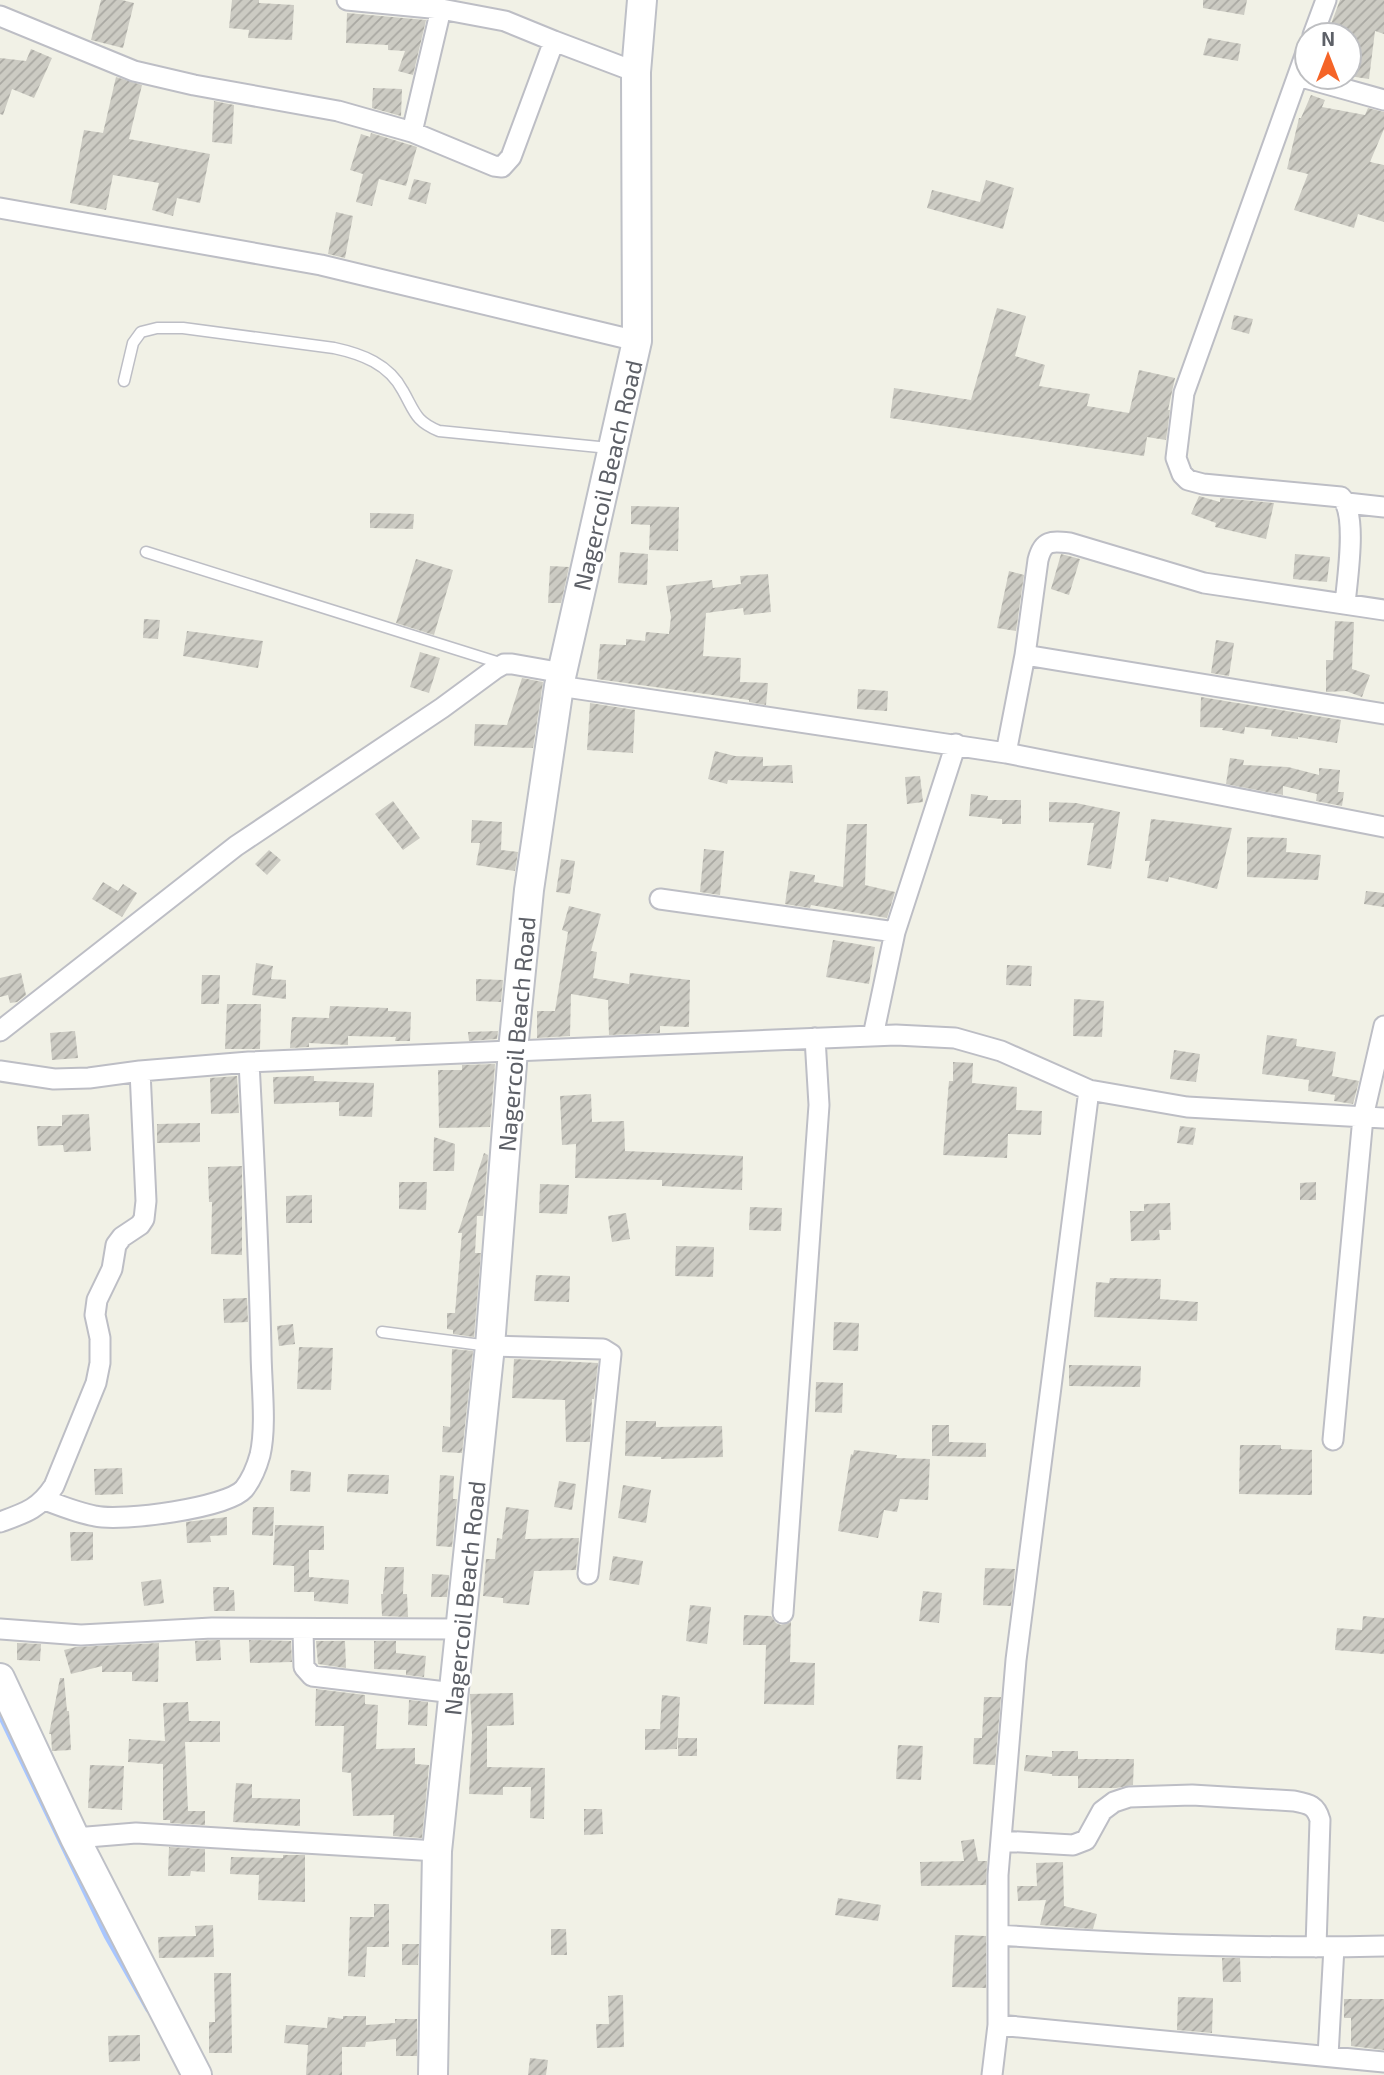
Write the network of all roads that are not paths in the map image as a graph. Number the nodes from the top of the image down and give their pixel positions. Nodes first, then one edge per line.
1 (346, 0) edge
2 (642, 0) edge
3 (1325, 0) edge
4 (441, 9) junction
5 (0, 16) edge
6 (1318, 21) edge
7 (554, 41) junction
8 (636, 72) junction
9 (1293, 90) edge
10 (1352, 91) edge
11 (1384, 100) edge
12 (412, 132) junction
13 (0, 208) edge
14 (637, 341) junction
15 (124, 381) dead end
16 (613, 448) junction
17 (1347, 503) junction
18 (1384, 507) edge
19 (146, 552) dead end
20 (1345, 604) junction
21 (1384, 610) edge
22 (1025, 655) junction
23 (504, 664) junction
24 (561, 680) junction
25 (1384, 714) edge
26 (956, 744) junction
27 (1006, 752) junction
28 (1384, 827) edge
29 (660, 900) dead end
30 (895, 932) junction
31 (1384, 1026) edge
32 (0, 1031) edge
33 (873, 1036) junction
34 (815, 1038) junction
35 (513, 1050) junction
36 (249, 1062) junction
37 (0, 1071) edge
38 (140, 1071) junction
39 (1089, 1090) junction
40 (1363, 1117) junction
41 (1384, 1118) edge
42 (382, 1332) dead end
43 (490, 1346) junction
44 (1333, 1440) dead end
45 (45, 1500) junction
46 (0, 1522) edge
47 (588, 1574) dead end
48 (783, 1613) dead end
49 (0, 1629) edge
50 (461, 1629) junction
51 (303, 1630) junction
52 (0, 1678) edge
53 (454, 1693) junction
54 (75, 1838) junction
55 (1001, 1841) junction
56 (437, 1851) junction
57 (999, 1935) junction
58 (1384, 1946) edge
59 (1324, 1947) junction
60 (998, 2025) junction
61 (1328, 2056) junction
62 (1384, 2062) edge
63 (198, 2075) edge
64 (433, 2075) edge
65 (992, 2075) edge

1 - 4 street
2 - 8 main road, Nagercoil Beach Road
3 - 6 street
4 - 7 street
4 - 12 street
5 - 12 street
7 - 8 street
7 - 12 street
8 - 14 main road, Nagercoil Beach Road
9 - 17 street
10 - 11 street
13 - 14 street
14 - 16 main road, Nagercoil Beach Road
15 - 16 lane
16 - 24 main road, Nagercoil Beach Road
17 - 18 street
17 - 20 street
19 - 23 lane
20 - 21 street
20 - 22 street
22 - 25 street
22 - 27 street
23 - 24 street
23 - 32 street
24 - 26 street
24 - 35 main road, Nagercoil Beach Road
26 - 27 street
26 - 30 street
27 - 28 street
29 - 30 street
30 - 33 street
31 - 40 street
33 - 34 street
33 - 39 street
34 - 35 street
34 - 48 street
35 - 36 street
35 - 43 main road, Nagercoil Beach Road
36 - 38 street
36 - 45 street
37 - 38 street
38 - 45 street
39 - 40 street
39 - 55 street
40 - 41 street
40 - 44 street
42 - 43 lane
43 - 47 street
43 - 50 main road, Nagercoil Beach Road
45 - 46 street
49 - 51 street
50 - 51 street
50 - 53 main road, Nagercoil Beach Road
51 - 53 street
52 - 54 main road
53 - 56 main road, Nagercoil Beach Road
54 - 56 street
54 - 63 main road
55 - 57 street
55 - 59 street
56 - 64 main road, Nagercoil Beach Road
57 - 59 street
57 - 60 street
58 - 59 street
59 - 61 street
60 - 61 street
60 - 65 street
61 - 62 street

